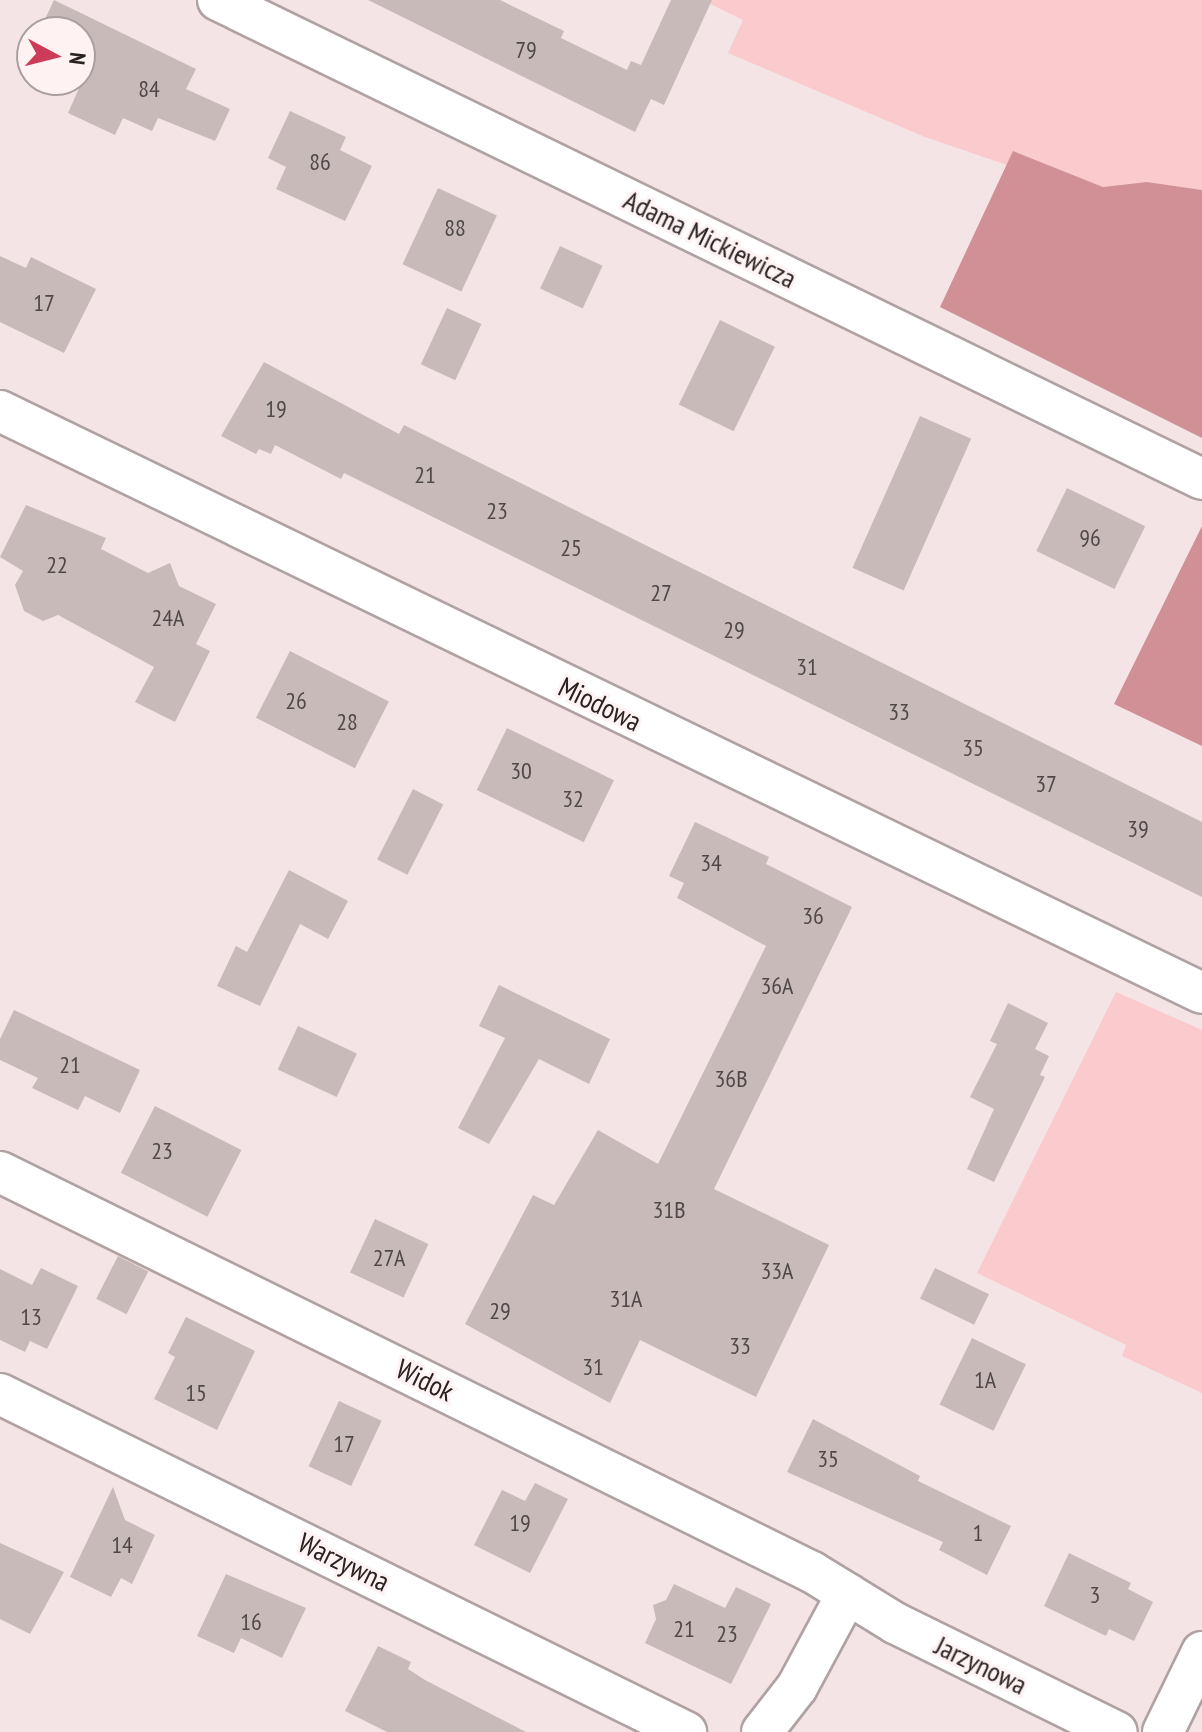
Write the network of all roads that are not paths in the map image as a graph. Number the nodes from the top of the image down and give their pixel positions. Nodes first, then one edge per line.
1 (218, 0) edge
2 (0, 411) edge
3 (1202, 479) edge
4 (1202, 993) edge
5 (0, 1172) edge
6 (0, 1394) edge
7 (847, 1594) junction
8 (1202, 1652) edge
9 (686, 1732) edge
10 (762, 1732) edge
11 (1117, 1732) edge
12 (1163, 1732) edge

1 - 3 street, Adama Mickiewicza
2 - 4 street, Miodowa
5 - 7 street, Widok
6 - 9 street, Warzywna
7 - 10 street
7 - 11 street, Jarzynowa
8 - 12 street

